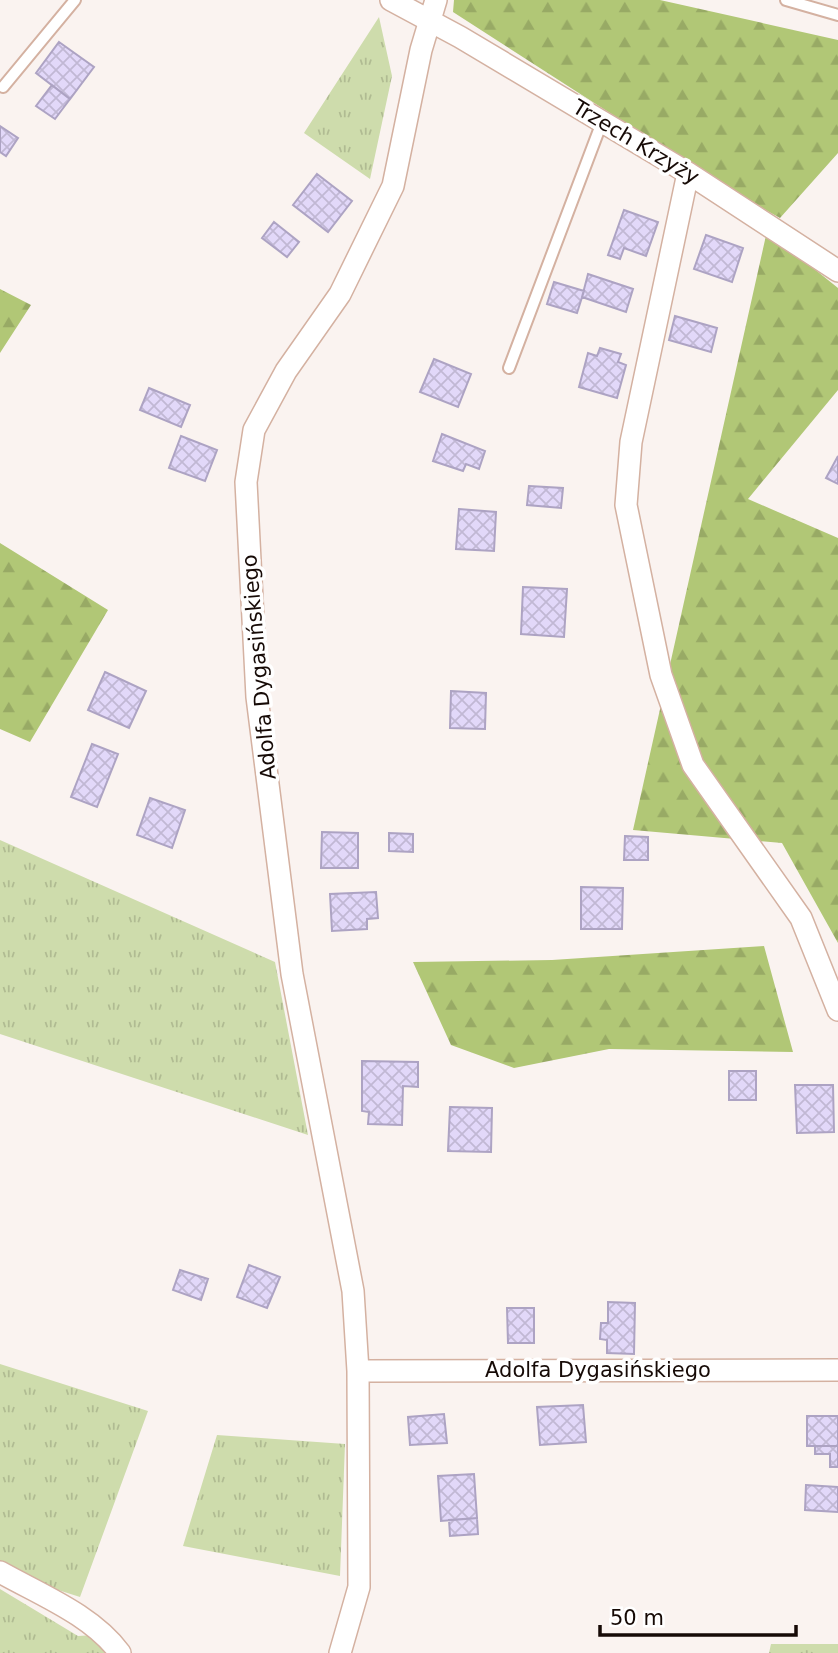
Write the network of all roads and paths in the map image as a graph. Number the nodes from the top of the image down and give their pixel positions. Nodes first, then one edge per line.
1 (75, 0) edge
2 (391, 0) edge
3 (436, 0) edge
4 (786, 0) edge
5 (838, 15) edge
6 (430, 22) junction
7 (3, 88) dead end
8 (602, 122) junction
9 (688, 173) junction
10 (838, 271) edge
11 (509, 368) dead end
12 (838, 1010) edge
13 (838, 1370) edge
14 (358, 1371) junction
15 (0, 1572) edge
16 (120, 1653) edge
17 (340, 1653) edge

1 - 7 lane
2 - 6 street, Trzech Krzyży
3 - 6 street, Adolfa Dygasińskiego
4 - 5 lane
6 - 8 street, Trzech Krzyży
6 - 14 street, Adolfa Dygasińskiego
8 - 9 street, Trzech Krzyży
8 - 11 lane
9 - 10 street, Trzech Krzyży
9 - 12 street
13 - 14 street, Adolfa Dygasińskiego
14 - 17 street, Adolfa Dygasińskiego
15 - 16 street

